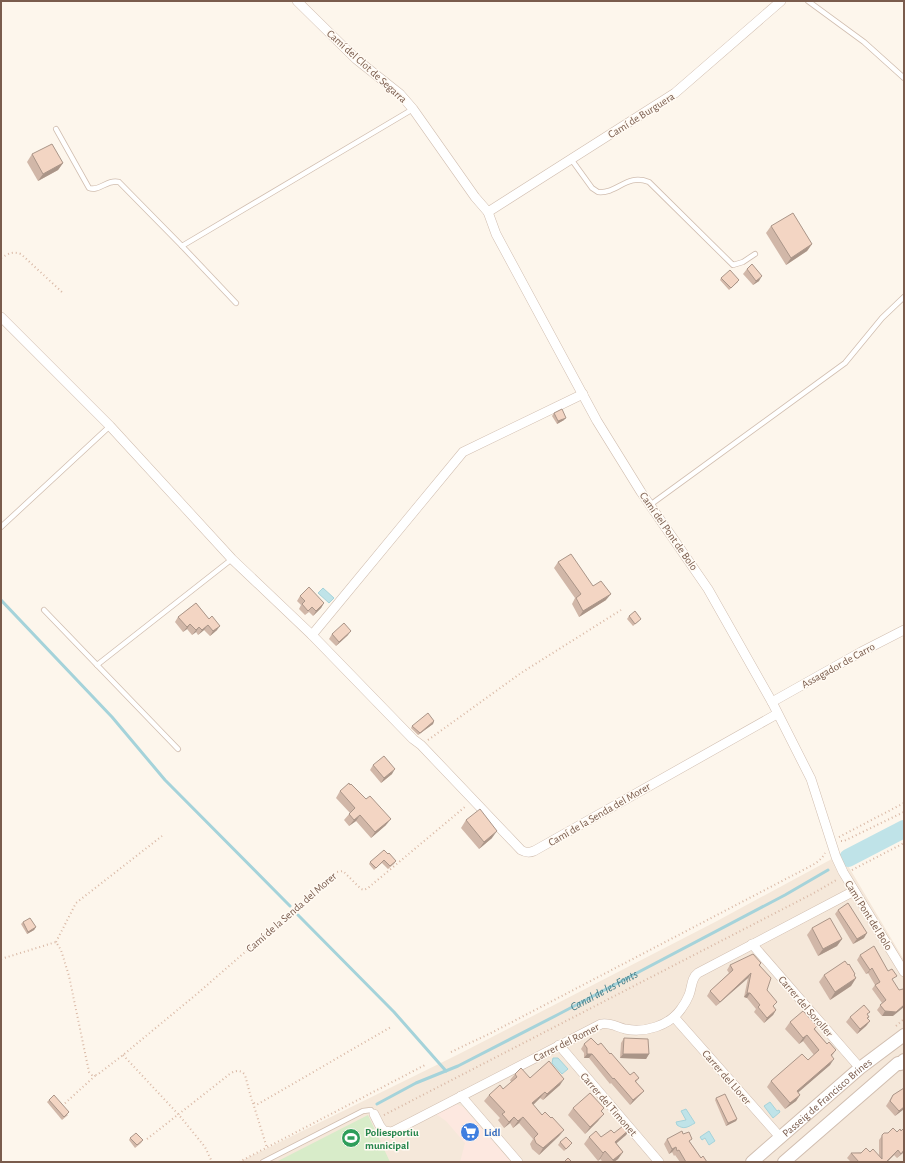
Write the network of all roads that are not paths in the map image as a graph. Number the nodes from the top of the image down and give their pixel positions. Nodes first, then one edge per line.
1 (297, 1) edge
2 (781, 1) edge
3 (808, 1) edge
4 (904, 78) edge
5 (413, 109) junction
6 (56, 129) dead end
7 (571, 159) junction
8 (488, 212) junction
9 (182, 246) junction
10 (755, 254) dead end
11 (904, 297) edge
12 (236, 302) dead end
13 (1, 317) edge
14 (583, 394) junction
15 (110, 426) junction
16 (650, 505) junction
17 (1, 527) edge
18 (232, 559) junction
19 (44, 610) dead end
20 (904, 630) edge
21 (312, 635) junction
22 (97, 665) junction
23 (772, 702) junction
24 (777, 714) junction
25 (178, 749) dead end
26 (836, 857) joint
27 (854, 891) junction
28 (752, 944) junction
29 (904, 972) edge
30 (674, 1017) junction
31 (900, 1038) edge
32 (559, 1045) junction
33 (884, 1050) junction
34 (904, 1052) edge
35 (902, 1064) edge
36 (860, 1068) junction
37 (460, 1096) junction
38 (375, 1117) joint
39 (780, 1137) junction
40 (263, 1162) edge
41 (518, 1162) edge
42 (659, 1162) edge
43 (752, 1162) edge
44 (784, 1162) edge

1 - 5 street, Camí del Clot de Segarra
2 - 7 street, Camí de Burguera
3 - 4 lane
5 - 8 street, Camí del Clot de Segarra
5 - 9 lane
6 - 9 lane
7 - 8 street, Camí de Burguera
7 - 10 lane
8 - 14 street, Camí del Pont de Bolo
9 - 12 lane
11 - 16 lane
13 - 15 street
14 - 16 street, Camí del Pont de Bolo
14 - 21 street
15 - 17 lane
15 - 18 street
16 - 23 street, Camí del Pont de Bolo
18 - 21 street
18 - 22 lane
19 - 22 lane
20 - 23 street, Assagador de Carro
21 - 24 street, Camí de la Senda del Morer
22 - 25 lane
23 - 24 street, Camí del Pont de Bolo
24 - 26 street, Camí del Pont de Bolo
26 - 27 street, Camí Pont del Bolo
27 - 28 street, Carrer del Romer
27 - 29 street, Camí Pont del Bolo
28 - 30 street, Carrer del Romer
28 - 36 street, Carrer del Soroller
30 - 32 street, Carrer del Romer
30 - 39 street, Carrer del Llorer
31 - 33 street, Passeig de Francisco Brines
31 - 34 street
32 - 37 street, Carrer del Romer
32 - 42 street, Carrer del Timonet
33 - 35 street
33 - 36 street, Passeig de Francisco Brines
35 - 44 street, Passeig de Francisco Brines
36 - 39 street, Passeig de Francisco Brines
37 - 38 street, Carrer del Romer
37 - 41 street
38 - 40 lane
39 - 43 street, Passeig de Francisco Brines

